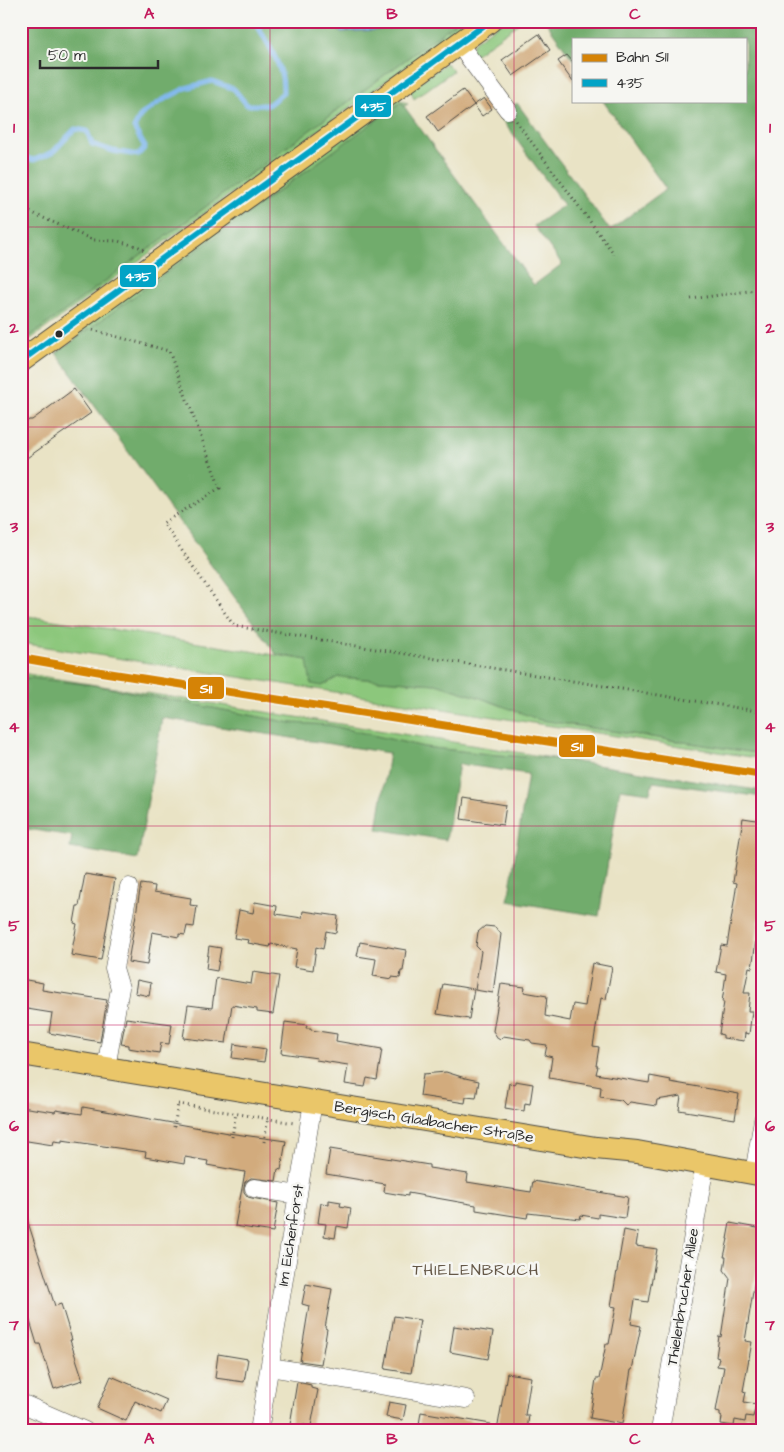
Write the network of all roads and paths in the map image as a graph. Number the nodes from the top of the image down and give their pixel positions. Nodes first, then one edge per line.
1 (490, 21) edge
2 (459, 44) junction
3 (508, 110) joint
4 (21, 208) edge
5 (147, 252) dead end
6 (614, 254) dead end
7 (763, 289) edge
8 (691, 299) dead end
9 (72, 324) junction
10 (21, 361) edge
11 (763, 712) edge
12 (129, 887) dead end
13 (21, 1054) edge
14 (106, 1068) junction
15 (313, 1102) junction
16 (236, 1114) junction
17 (268, 1119) junction
18 (763, 1120) edge
19 (309, 1126) junction
20 (174, 1127) dead end
21 (232, 1137) dead end
22 (264, 1142) dead end
23 (705, 1164) junction
24 (758, 1174) edge
25 (254, 1188) dead end
26 (298, 1195) junction
27 (270, 1367) junction
28 (466, 1399) dead end
29 (21, 1403) edge
30 (85, 1431) edge
31 (259, 1431) edge
32 (660, 1431) edge

1 - 2 main road
2 - 3 street
2 - 9 main road
3 - 6 path
4 - 5 path
7 - 8 path
9 - 10 main road
9 - 11 path
12 - 14 street
13 - 14 main road, Bergisch Gladbacher Straße
14 - 15 main road, Bergisch Gladbacher Straße
15 - 19 street, Im Eichenforst
15 - 23 main road, Bergisch Gladbacher Straße
16 - 17 path
16 - 20 path
16 - 21 path
17 - 19 path
17 - 22 path
18 - 24 street
19 - 26 street, Im Eichenforst
23 - 24 main road, Bergisch Gladbacher Straße
23 - 32 street, Thielenbrucher Allee
25 - 26 street
26 - 27 street, Im Eichenforst
27 - 28 street
27 - 31 street, Im Eichenforst
29 - 30 street

